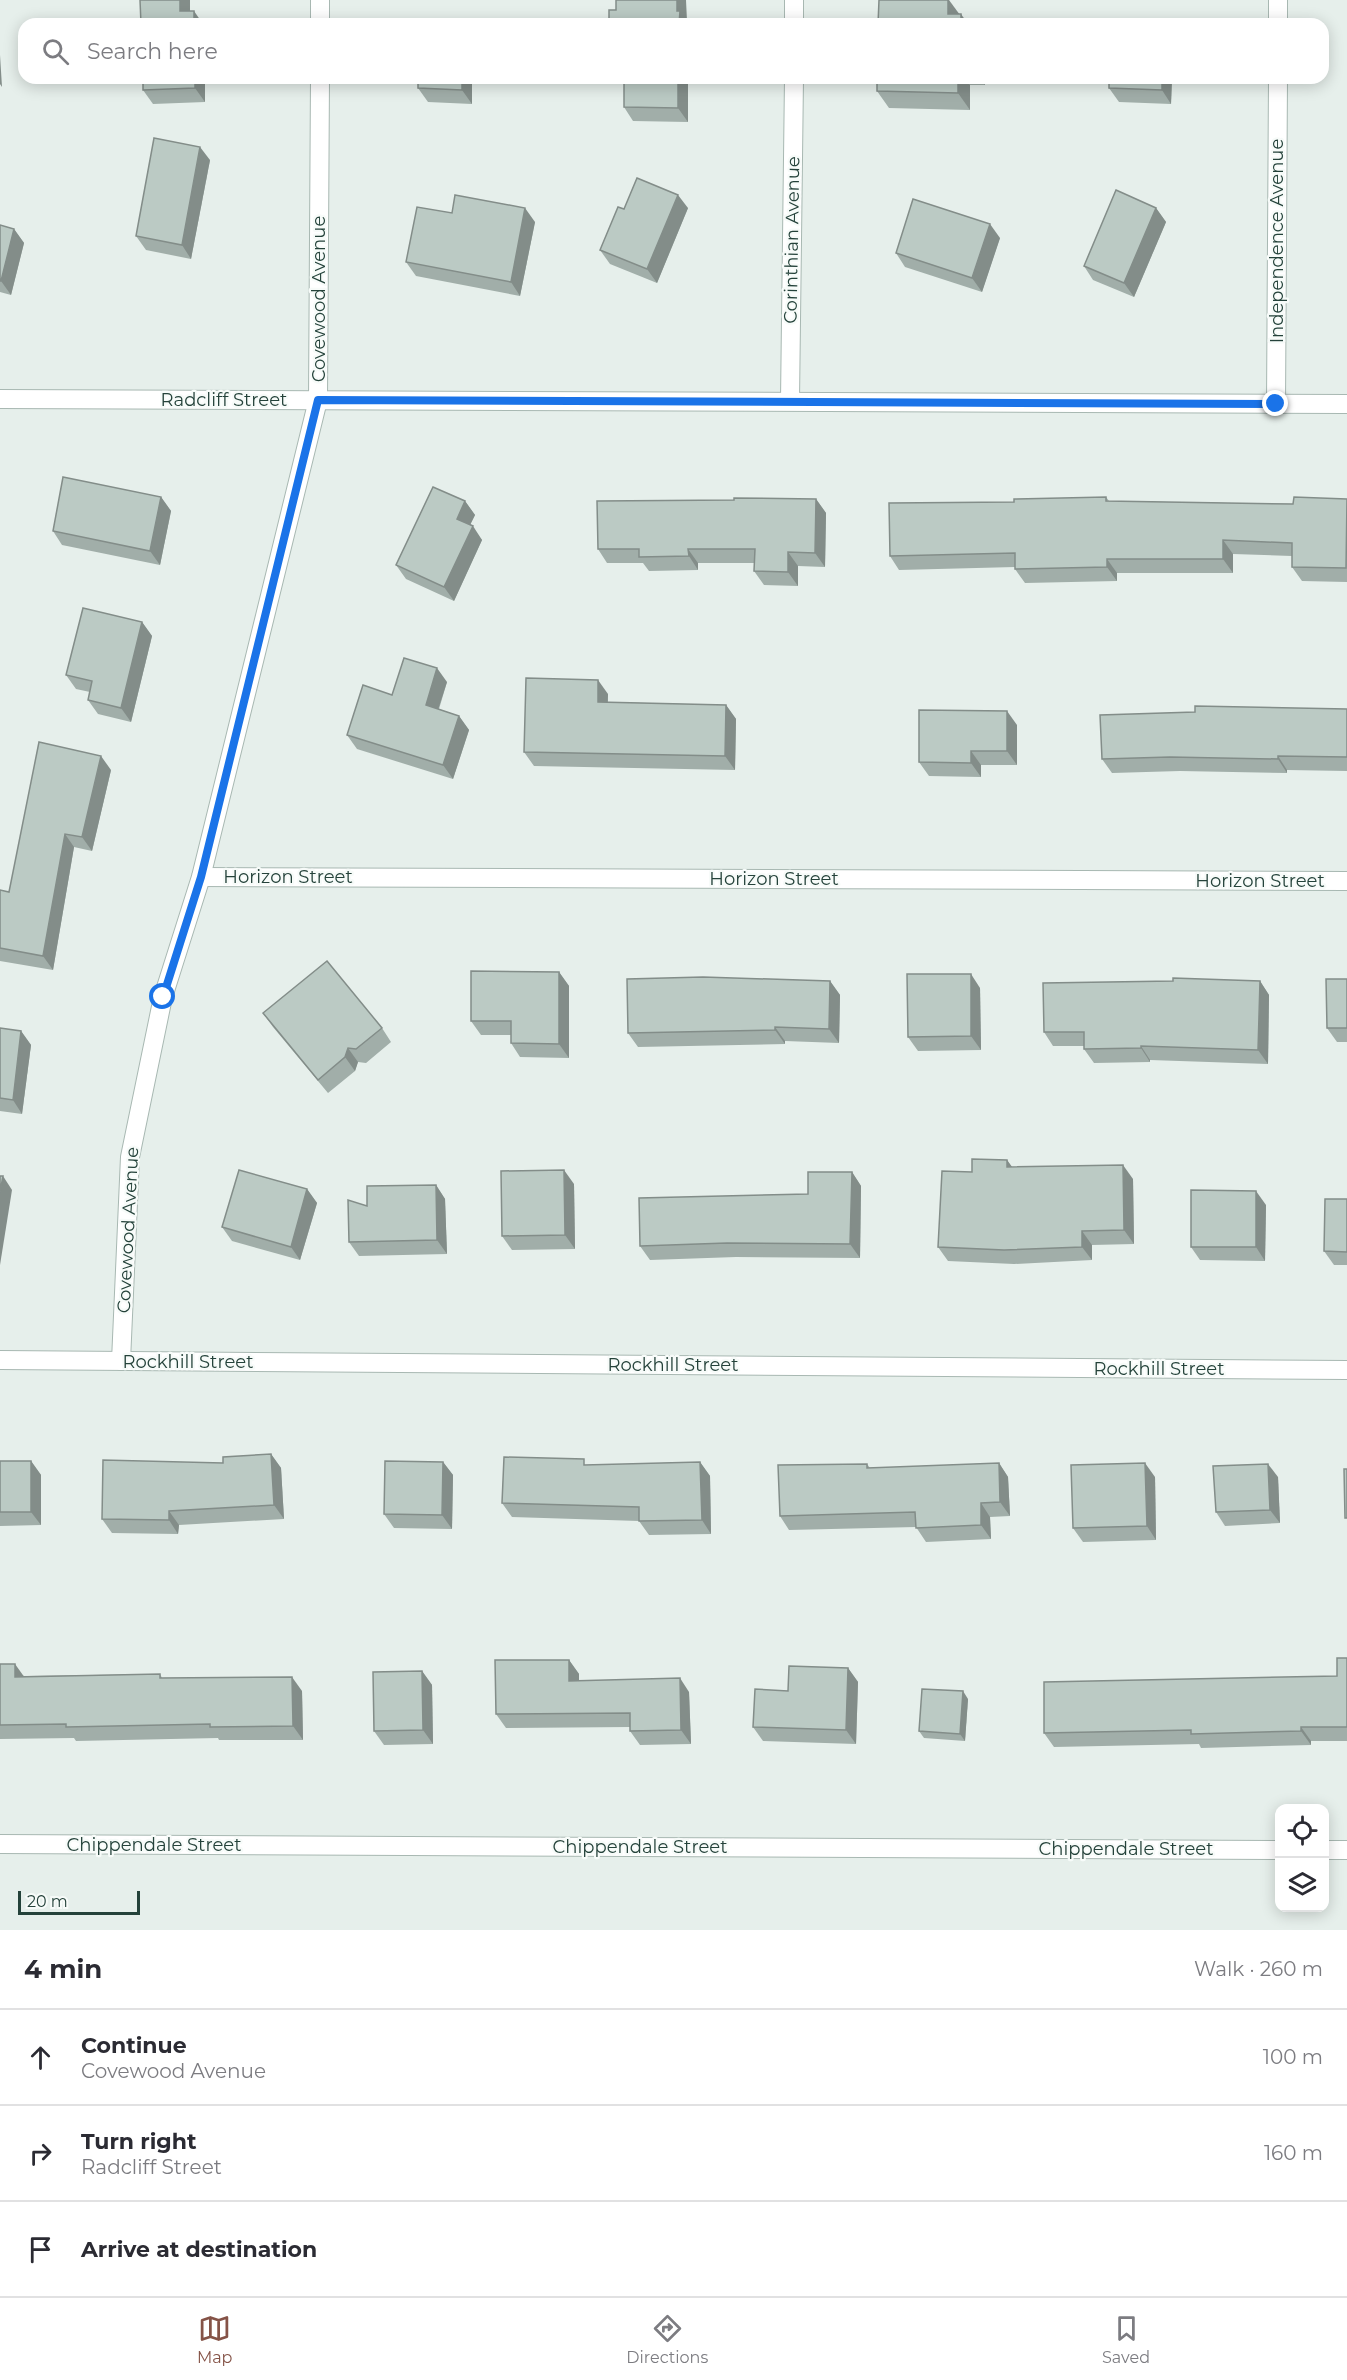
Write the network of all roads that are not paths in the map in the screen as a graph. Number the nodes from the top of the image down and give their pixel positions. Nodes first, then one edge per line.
1 (320, 0) edge
2 (794, 0) edge
3 (1278, 0) edge
4 (320, 18) edge
5 (794, 18) edge
6 (1278, 18) edge
7 (320, 84) edge
8 (794, 84) edge
9 (1278, 84) edge
10 (0, 399) edge
11 (318, 400) junction
12 (790, 401) junction
13 (1276, 404) junction
14 (1347, 404) edge
15 (201, 877) junction
16 (1347, 881) edge
17 (0, 1360) edge
18 (121, 1361) junction
19 (1347, 1370) edge
20 (0, 1844) edge
21 (1275, 1850) edge
22 (1329, 1850) edge
23 (1347, 1850) edge

1 - 4 street
2 - 5 street
3 - 6 street
7 - 11 street, Covewood Avenue
8 - 12 street, Corinthian Avenue
9 - 13 street, Independence Avenue
10 - 11 street, Radcliff Street
11 - 12 street, Radcliff Street
11 - 15 street, Covewood Avenue
12 - 13 street, Radcliff Street
13 - 14 street, Radcliff Street
15 - 16 street, Horizon Street
15 - 18 street, Covewood Avenue
17 - 18 street, Rockhill Street
18 - 19 street, Rockhill Street
20 - 21 street, Chippendale Street
22 - 23 street

